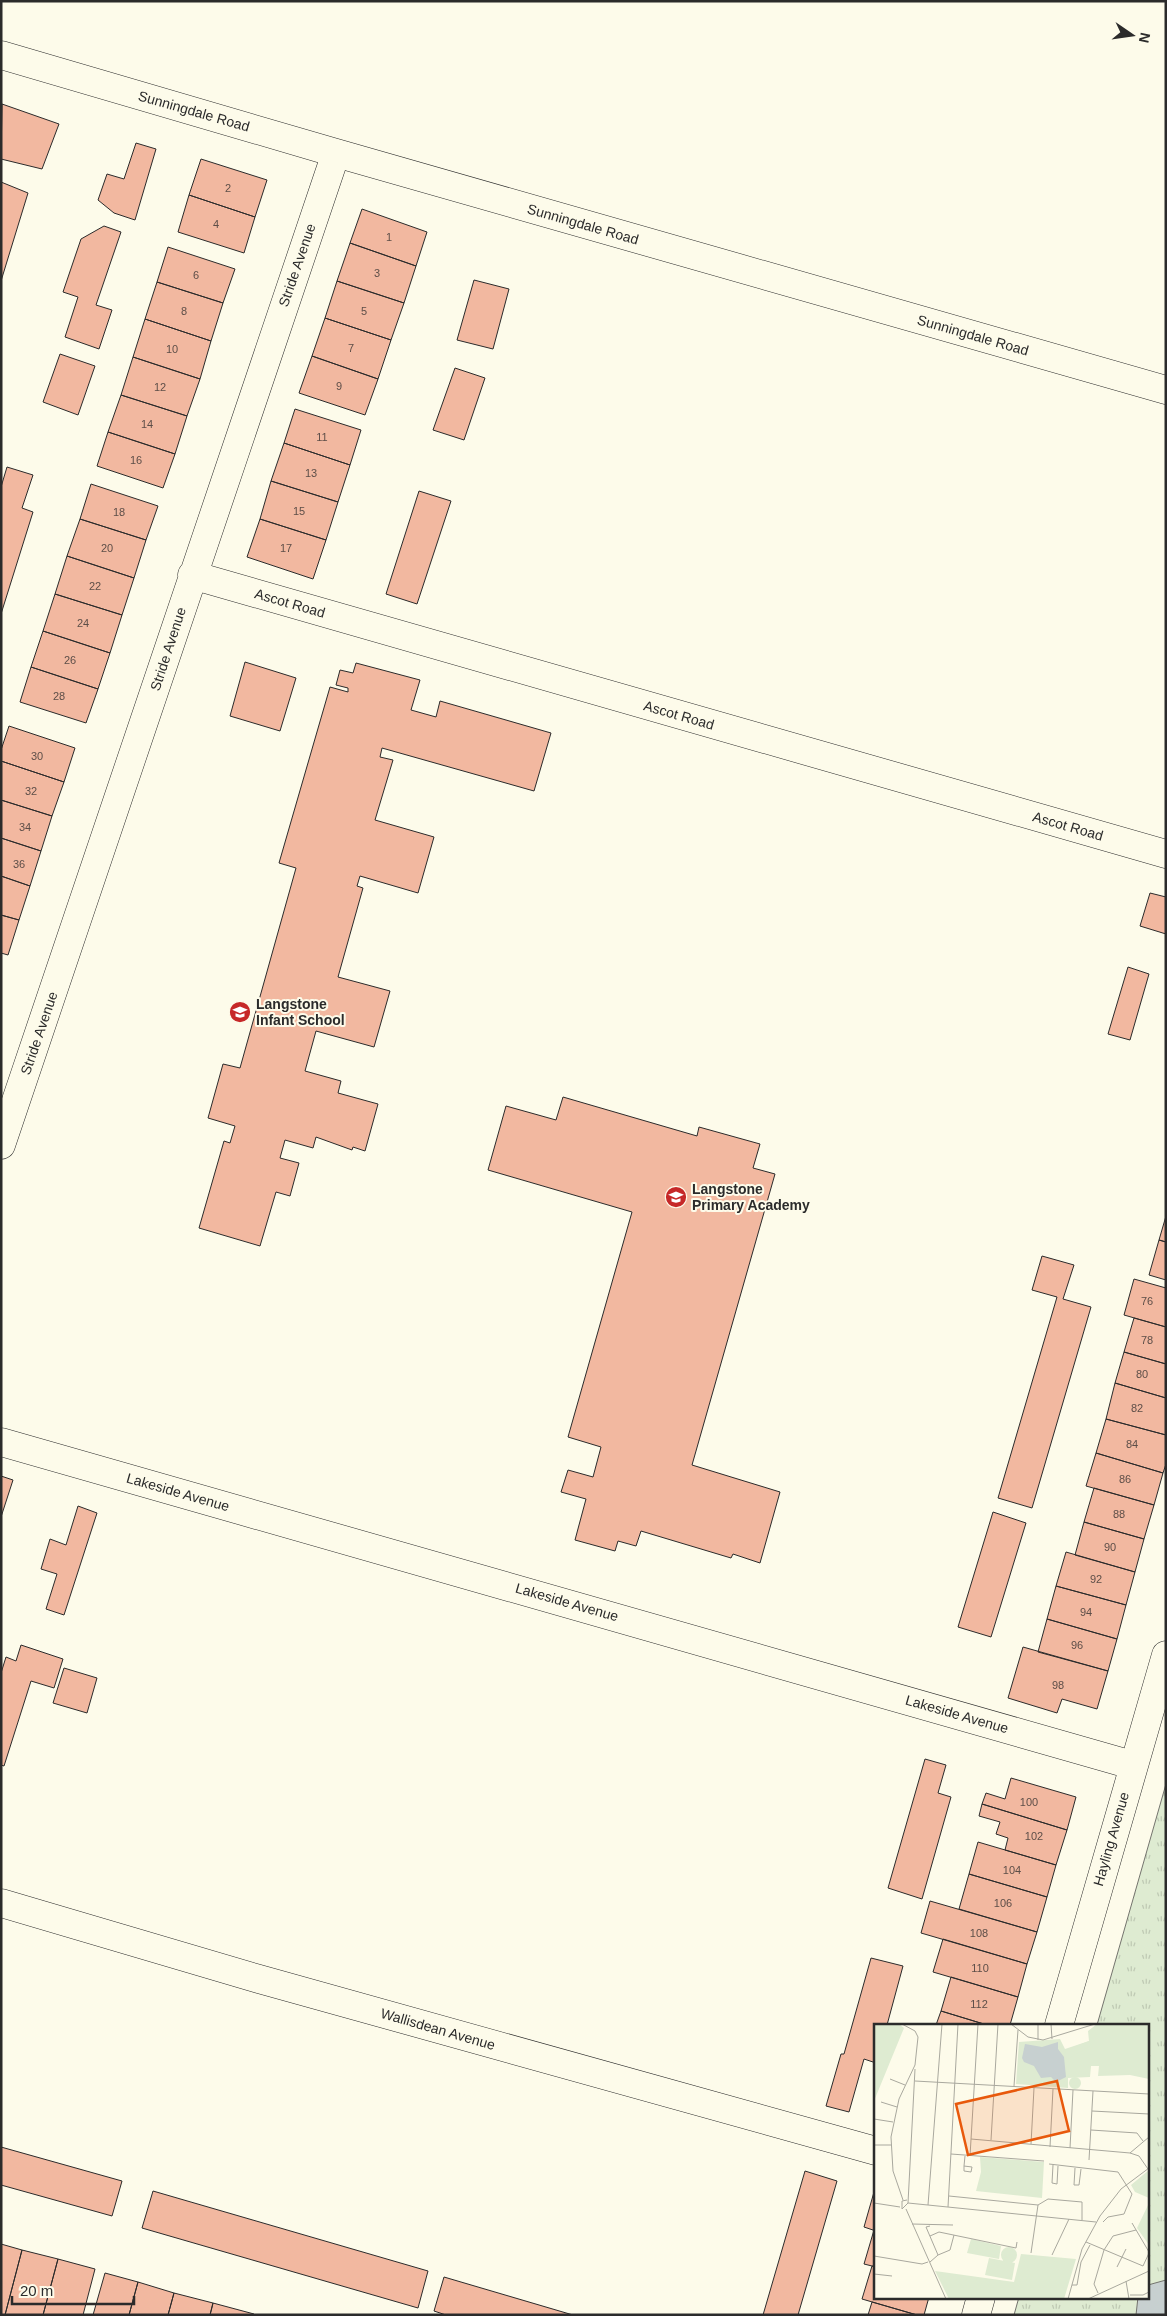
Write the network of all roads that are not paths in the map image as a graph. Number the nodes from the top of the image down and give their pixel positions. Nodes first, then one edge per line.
1 (1, 55) edge
2 (336, 153) junction
3 (1166, 390) edge
4 (192, 575) junction
5 (1166, 854) edge
6 (1, 1145) edge
7 (1, 1442) edge
8 (1166, 1655) edge
9 (1132, 1764) junction
10 (1, 1902) edge
11 (1059, 2024) edge
12 (874, 2150) edge
13 (981, 2298) edge
14 (976, 2315) edge

1 - 2 street, Sunningdale Road
2 - 3 street, Sunningdale Road
2 - 4 street, Stride Avenue
4 - 5 street, Ascot Road
4 - 6 street, Stride Avenue
7 - 9 street, Lakeside Avenue
8 - 9 street, Hayling Avenue
9 - 11 street, Hayling Avenue
10 - 12 street, Wallisdean Avenue
13 - 14 street

